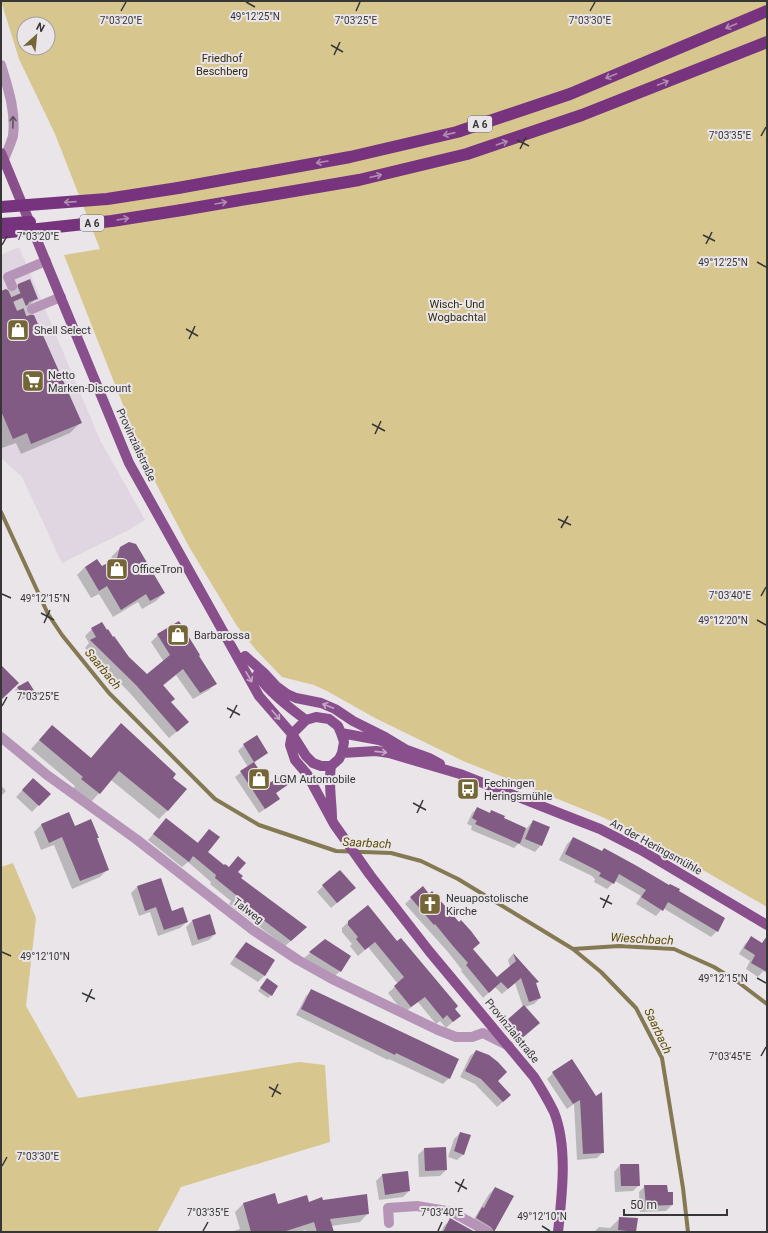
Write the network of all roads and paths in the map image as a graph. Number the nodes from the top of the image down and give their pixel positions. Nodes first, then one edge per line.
1 (767, 11) edge
2 (767, 42) edge
3 (1, 65) edge
4 (2, 156) edge
5 (24, 206) junction
6 (1, 207) edge
7 (1, 210) edge
8 (30, 222) junction
9 (1, 224) edge
10 (1, 232) edge
11 (35, 235) junction
12 (46, 261) junction
13 (12, 286) dead end
14 (60, 296) junction
15 (32, 309) dead end
16 (225, 634) junction
17 (245, 656) junction
18 (306, 720) junction
19 (292, 734) junction
20 (342, 734) junction
21 (1, 737) edge
22 (406, 749) junction
23 (342, 752) junction
24 (330, 766) junction
25 (460, 774) junction
26 (332, 821) junction
27 (767, 925) edge
28 (509, 1046) junction
29 (389, 1223) dead end
30 (488, 1232) edge
31 (558, 1232) edge

1 -> 6 highway, A 6, bridge
10 -> 2 highway, A 6, bridge
4 -> 3 street
4 - 5 main road, Provinzialstraße
5 - 7 highway
5 - 8 main road, Provinzialstraße
8 - 9 highway
8 - 11 main road, Provinzialstraße
10 - 11 highway
11 - 12 main road, Provinzialstraße
12 - 13 street
12 - 14 main road, Provinzialstraße
14 - 15 street
14 - 16 main road, Provinzialstraße
16 - 17 main road, Provinzialstraße
16 -> 19 main road, Provinzialstraße
17 - 18 main road, Provinzialstraße
22 -> 17 main road, An der Heringsmühle
18 - 19 main road
18 - 20 main road
19 - 24 main road
19 - 26 main road
20 - 22 main road, An der Heringsmühle
20 - 23 main road
21 - 28 street, Talweg
22 - 25 main road, An der Heringsmühle
23 - 24 main road
23 -> 25 main road, An der Heringsmühle
24 - 26 main road
25 - 27 main road, An der Heringsmühle
26 - 28 main road, Provinzialstraße
28 - 31 main road, Provinzialstraße
29 - 30 street

